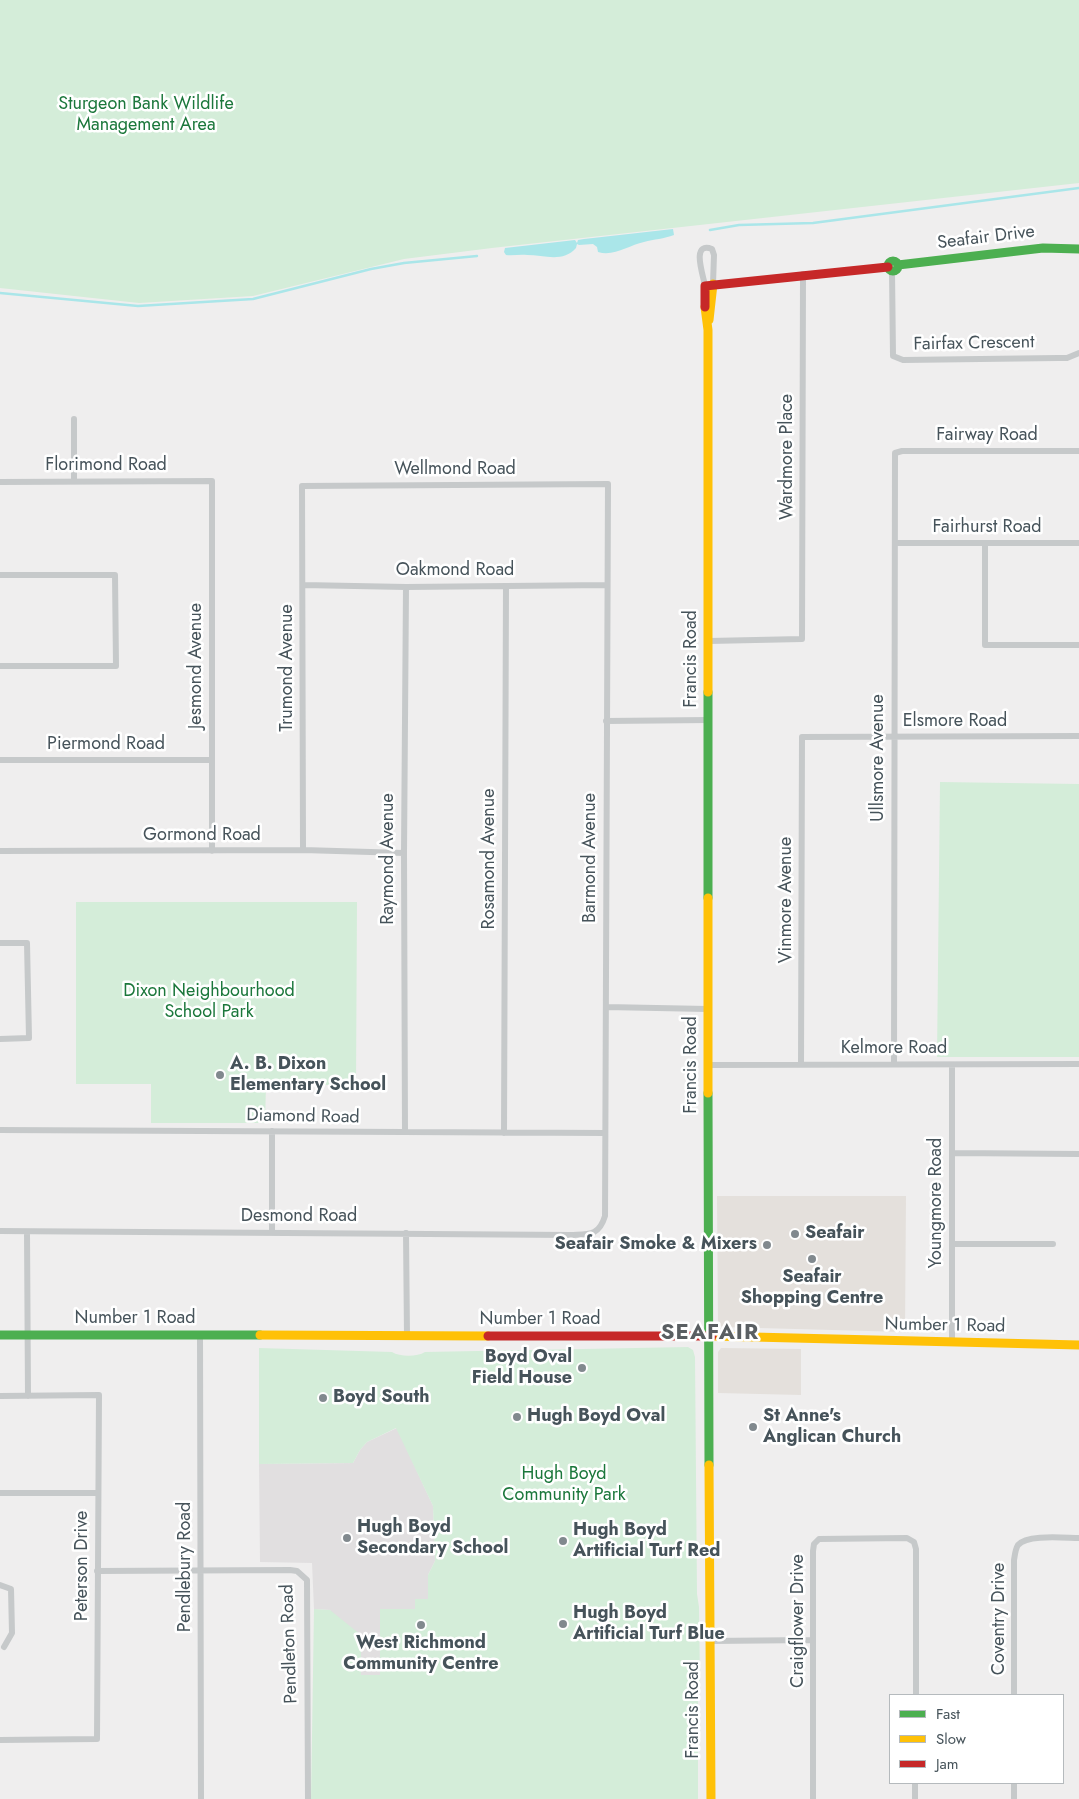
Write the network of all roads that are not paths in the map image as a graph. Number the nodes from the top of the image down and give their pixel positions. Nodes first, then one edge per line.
1 (1079, 249) edge
2 (893, 268) junction
3 (803, 274) junction
4 (709, 285) junction
5 (1079, 353) edge
6 (74, 419) dead end
7 (1079, 451) edge
8 (895, 453) joint
9 (74, 481) junction
10 (212, 481) joint
11 (0, 482) edge
12 (608, 484) joint
13 (302, 486) joint
14 (895, 543) junction
15 (985, 543) junction
16 (1079, 543) edge
17 (0, 575) edge
18 (303, 585) junction
19 (607, 585) junction
20 (506, 586) junction
21 (406, 587) junction
22 (709, 641) junction
23 (1079, 645) edge
24 (0, 666) edge
25 (709, 720) junction
26 (606, 721) junction
27 (1079, 736) edge
28 (802, 737) joint
29 (894, 737) junction
30 (0, 760) edge
31 (212, 760) junction
32 (303, 850) junction
33 (0, 851) edge
34 (212, 851) junction
35 (404, 853) junction
36 (0, 943) edge
37 (606, 1007) junction
38 (707, 1009) junction
39 (0, 1039) edge
40 (801, 1064) junction
41 (894, 1064) junction
42 (1079, 1064) edge
43 (708, 1065) junction
44 (952, 1065) junction
45 (0, 1130) edge
46 (272, 1131) junction
47 (405, 1132) junction
48 (605, 1132) junction
49 (504, 1133) junction
50 (952, 1154) junction
51 (1079, 1154) edge
52 (598, 1231) joint
53 (0, 1232) edge
54 (28, 1232) junction
55 (272, 1232) junction
56 (406, 1233) junction
57 (953, 1244) junction
58 (1052, 1244) dead end
59 (0, 1334) edge
60 (28, 1334) junction
61 (200, 1335) junction
62 (407, 1336) junction
63 (708, 1337) junction
64 (952, 1342) junction
65 (1079, 1345) edge
66 (0, 1396) edge
67 (28, 1396) junction
68 (0, 1493) edge
69 (98, 1493) junction
70 (1079, 1538) edge
71 (201, 1570) junction
72 (97, 1571) junction
73 (0, 1586) edge
74 (813, 1640) junction
75 (710, 1641) junction
76 (4, 1647) dead end
77 (916, 1694) edge
78 (1014, 1694) edge
79 (0, 1740) edge
80 (915, 1784) edge
81 (1014, 1784) edge
82 (201, 1799) edge
83 (308, 1799) edge
84 (711, 1799) edge
85 (814, 1799) edge
86 (915, 1799) edge
87 (1014, 1799) edge

1 - 2 street, Seafair Drive
2 - 3 street, Seafair Drive
2 - 5 street, Fairfax Crescent
3 - 4 street, Seafair Drive
3 - 22 street, Wardmore Place
4 - 4 street, Francis Road
4 - 22 street, Francis Road
6 - 9 street
7 - 8 street, Fairway Road
8 - 14 street, Ullsmore Avenue
9 - 10 street, Florimond Road
9 - 11 street, Florimond Road
10 - 31 street, Jesmond Avenue
12 - 13 street, Wellmond Road
12 - 19 street, Barmond Avenue
13 - 18 street, Trumond Avenue
14 - 15 street, Fairhurst Road
14 - 29 street, Ullsmore Avenue
15 - 16 street, Fairhurst Road
15 - 23 street
17 - 24 street
18 - 21 street, Oakmond Road
18 - 32 street, Trumond Avenue
19 - 20 street, Oakmond Road
19 - 26 street, Barmond Avenue
20 - 21 street, Oakmond Road
20 - 49 street, Rosamond Avenue
21 - 35 street, Raymond Avenue
22 - 25 street, Francis Road
25 - 26 street
25 - 38 street, Francis Road
26 - 37 street, Barmond Avenue
27 - 29 street, Elsmore Road
28 - 29 street, Elsmore Road
28 - 40 street, Vinmore Avenue
29 - 41 street, Ullsmore Avenue
30 - 31 street, Piermond Road
31 - 34 street, Jesmond Avenue
32 - 34 street, Gormond Road
32 - 35 street, Gormond Road
33 - 34 street, Gormond Road
35 - 47 street, Raymond Avenue
36 - 39 street
37 - 38 street
37 - 48 street, Barmond Avenue
38 - 43 street, Francis Road
40 - 41 street, Kelmore Road
40 - 43 street, Kelmore Road
41 - 44 street, Kelmore Road
42 - 44 street, Kelmore Road
43 - 63 street, Francis Road
44 - 50 street, Youngmore Road
45 - 46 street, Diamond Road
46 - 47 street, Diamond Road
46 - 55 street
47 - 49 street, Diamond Road
48 - 49 street, Diamond Road
48 - 52 street, Barmond Avenue
50 - 51 street
50 - 57 street, Youngmore Road
52 - 56 street, Desmond Road
53 - 54 street, Desmond Road
54 - 55 street, Desmond Road
54 - 60 street
55 - 56 street, Desmond Road
56 - 62 street
57 - 58 street
57 - 64 street, Youngmore Road
59 - 60 street, Number 1 Road
60 - 61 street, Number 1 Road
60 - 67 street
61 - 62 street, Number 1 Road
61 - 71 street, Pendlebury Road
62 - 63 street, Number 1 Road
63 - 64 street, Number 1 Road
63 - 75 street, Francis Road
64 - 65 street, Number 1 Road
66 - 67 street, Peterson Drive
67 - 69 street, Peterson Drive
68 - 69 street
69 - 72 street, Peterson Drive
70 - 78 street, Coventry Drive
71 - 72 street, Pendleton Road
71 - 82 street, Pendlebury Road
71 - 83 street, Pendleton Road
72 - 79 street, Peterson Drive
73 - 76 street
74 - 75 street
74 - 77 street, Craigflower Drive
74 - 85 street, Craigflower Drive
75 - 84 street, Francis Road
80 - 86 street
81 - 87 street

